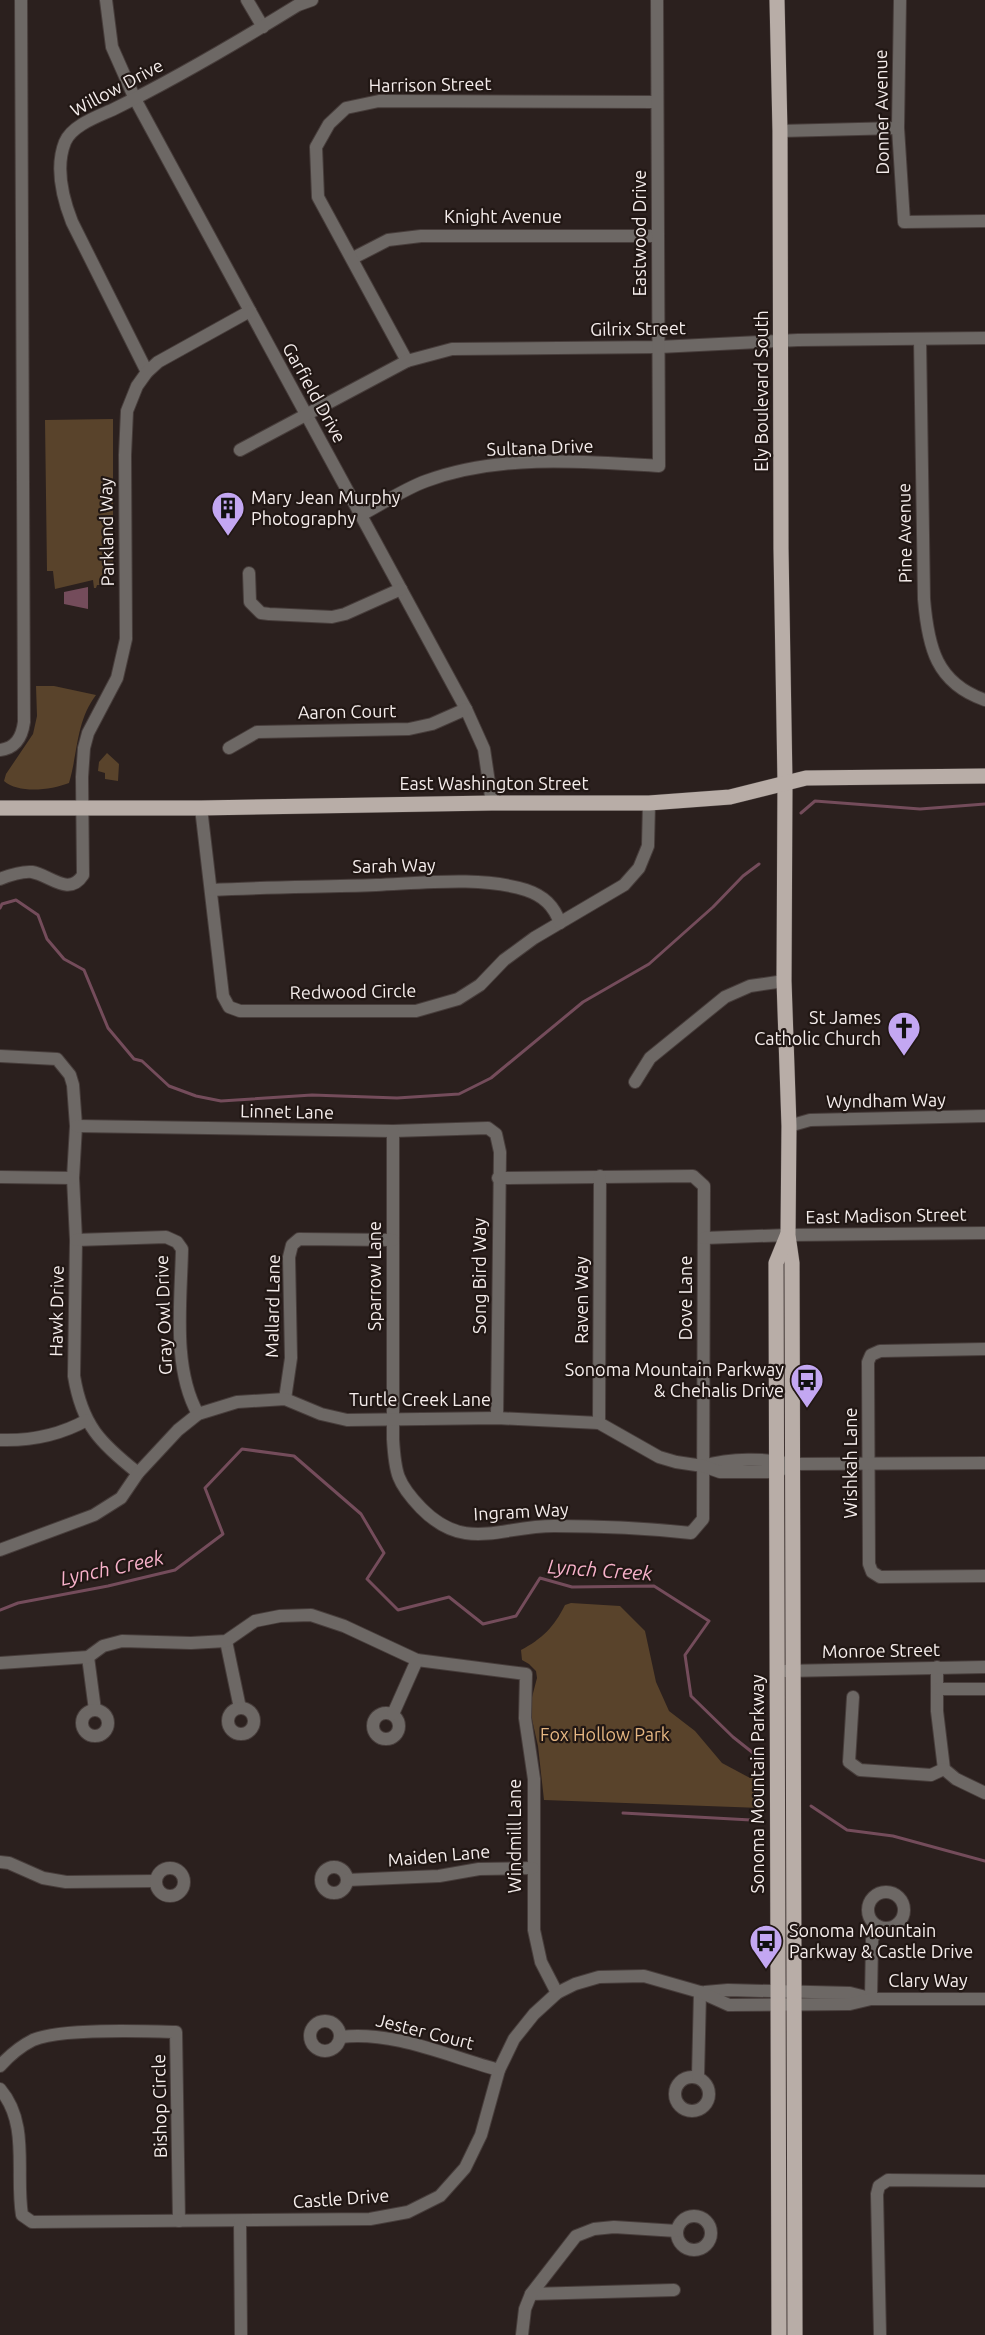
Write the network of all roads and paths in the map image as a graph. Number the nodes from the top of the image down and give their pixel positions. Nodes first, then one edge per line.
1 (21, 0) edge
2 (106, 0) edge
3 (247, 0) edge
4 (312, 0) edge
5 (657, 0) edge
6 (777, 0) edge
7 (900, 0) edge
8 (263, 27) junction
9 (135, 99) junction
10 (657, 102) junction
11 (898, 128) junction
12 (780, 131) junction
13 (985, 221) edge
14 (658, 236) junction
15 (353, 258) junction
16 (250, 311) junction
17 (985, 338) edge
18 (920, 339) junction
19 (782, 341) junction
20 (659, 347) junction
21 (407, 361) junction
22 (147, 372) junction
23 (306, 415) junction
24 (240, 450) dead end
25 (659, 466) joint
26 (361, 515) junction
27 (249, 573) dead end
28 (401, 589) junction
29 (985, 700) edge
30 (466, 709) junction
31 (229, 748) dead end
32 (0, 750) edge
33 (985, 776) edge
34 (785, 782) junction
35 (492, 803) junction
36 (649, 804) junction
37 (0, 807) edge
38 (83, 808) junction
39 (201, 808) junction
40 (0, 879) edge
41 (212, 890) junction
42 (560, 923) junction
43 (784, 981) junction
44 (0, 1056) edge
45 (635, 1082) dead end
46 (985, 1116) edge
47 (76, 1126) junction
48 (789, 1126) junction
49 (393, 1131) junction
50 (496, 1134) joint
51 (600, 1176) junction
52 (0, 1177) edge
53 (73, 1178) junction
54 (498, 1178) junction
55 (985, 1233) edge
56 (788, 1234) junction
57 (704, 1239) junction
58 (76, 1240) junction
59 (393, 1240) junction
60 (985, 1349) edge
61 (285, 1399) junction
62 (198, 1414) junction
63 (497, 1419) junction
64 (87, 1420) junction
65 (393, 1420) junction
66 (599, 1423) junction
67 (0, 1440) edge
68 (985, 1463) edge
69 (793, 1464) junction
70 (869, 1464) junction
71 (703, 1466) junction
72 (776, 1466) junction
73 (138, 1473) junction
74 (0, 1550) edge
75 (985, 1576) edge
76 (226, 1641) junction
77 (88, 1657) junction
78 (417, 1660) junction
79 (0, 1664) edge
80 (937, 1667) junction
81 (985, 1667) edge
82 (777, 1671) junction
83 (794, 1671) junction
84 (937, 1689) junction
85 (985, 1689) edge
86 (853, 1697) dead end
87 (240, 1708) dead end
88 (95, 1710) dead end
89 (393, 1714) dead end
90 (944, 1769) junction
91 (985, 1793) edge
92 (0, 1862) edge
93 (533, 1868) junction
94 (347, 1880) dead end
95 (156, 1881) dead end
96 (878, 1926) dead end
97 (700, 1992) junction
98 (557, 1993) junction
99 (778, 1998) junction
100 (794, 1998) junction
101 (871, 1999) junction
102 (985, 1999) edge
103 (341, 2037) dead end
104 (0, 2066) edge
105 (499, 2070) junction
106 (698, 2077) dead end
107 (0, 2089) edge
108 (985, 2181) edge
109 (179, 2221) junction
110 (240, 2222) junction
111 (677, 2231) dead end
112 (674, 2290) dead end
113 (531, 2294) junction
114 (241, 2335) edge
115 (522, 2335) edge
116 (779, 2335) edge
117 (795, 2335) edge
118 (880, 2335) edge

1 - 32 street
2 - 9 street, Garfield Drive
3 - 8 street
4 - 8 street, Willow Drive
5 - 10 street, Eastwood Drive
6 - 12 main road, Ely Boulevard South
7 - 11 street, Donner Avenue
8 - 9 street, Willow Drive
9 - 16 street, Garfield Drive
9 - 22 street, Willow Drive
10 - 14 street, Eastwood Drive
10 - 15 street, Harrison Street
11 - 12 street
11 - 13 street, Donner Avenue
12 - 19 main road, Ely Boulevard South
14 - 15 street, Knight Avenue
14 - 20 street, Eastwood Drive
15 - 21 street, Harrison Street
16 - 22 street, Parkland Way
16 - 23 street, Garfield Drive
17 - 18 street, Gilrix Street
18 - 19 street, Gilrix Street
18 - 29 street, Pine Avenue
19 - 20 street, Gilrix Street
19 - 34 main road, Ely Boulevard South
20 - 21 street, Gilrix Street
20 - 25 street, Eastwood Drive
21 - 23 street, Gilrix Street
22 - 38 street, Parkland Way
23 - 24 street, Gilrix Street
23 - 26 street, Garfield Drive
25 - 26 street, Sultana Drive
26 - 28 street, Garfield Drive
27 - 28 street
28 - 30 street, Garfield Drive
30 - 31 street, Aaron Court
30 - 35 street, Garfield Drive
33 - 34 main road, East Washington Street
34 - 36 main road, East Washington Street
34 - 43 main road, Sonoma Mountain Parkway
35 - 36 main road, East Washington Street
35 - 39 main road, East Washington Street
36 - 42 street, Redwood Circle
37 - 38 main road, East Washington Street
38 - 39 main road, East Washington Street
38 - 40 street, Parkland Way
39 - 41 street, Redwood Circle
41 - 42 street, Sarah Way
41 - 42 street, Redwood Circle
43 - 45 street
43 - 48 main road, Sonoma Mountain Parkway
44 - 47 street, Hawk Drive
46 - 48 street, Wyndham Way
47 - 49 street, Linnet Lane
47 - 53 street, Hawk Drive
48 - 56 main road, Sonoma Mountain Parkway
49 - 50 street, Linnet Lane
49 - 59 street, Sparrow Lane
50 - 54 street, Song Bird Way
51 - 54 street
51 - 57 street
51 - 66 street, Raven Way
52 - 53 street
53 - 58 street, Hawk Drive
54 - 63 street, Song Bird Way
55 - 56 street, East Madison Street
56 - 57 street
56 - 69 main road, Sonoma Mountain Parkway
56 - 72 main road, Sonoma Mountain Parkway
57 - 71 street, Dove Lane
58 - 62 street, Gray Owl Drive
58 - 64 street, Hawk Drive
59 - 61 street, Mallard Lane
59 - 65 street, Sparrow Lane
60 - 70 street, Wishkah Lane
61 - 62 street, Turtle Creek Lane
61 - 65 street, Turtle Creek Lane
62 - 73 street, Turtle Creek Lane
63 - 65 street, Turtle Creek Lane
63 - 66 street, Turtle Creek Lane
64 - 67 street
64 - 73 street, Hawk Drive
65 - 71 street, Ingram Way
66 - 71 street, Turtle Creek Lane
68 - 70 street, Turtle Creek Lane
69 - 70 street, Turtle Creek Lane
69 - 72 street, Turtle Creek Lane
69 - 83 main road, Sonoma Mountain Parkway
70 - 75 street, Wishkah Lane
71 - 72 street, Turtle Creek Lane
72 - 82 main road, Sonoma Mountain Parkway
73 - 74 street, Turtle Creek Lane
76 - 77 street
76 - 78 street
76 - 87 street
77 - 79 street
77 - 88 street
78 - 89 street
78 - 93 street, Windmill Lane
80 - 81 street, Monroe Street
80 - 83 street, Monroe Street
80 - 84 street
82 - 83 street, Monroe Street
82 - 99 main road, Sonoma Mountain Parkway
83 - 100 main road, Sonoma Mountain Parkway
84 - 85 street
84 - 90 street
86 - 90 street
90 - 91 street
92 - 95 street
93 - 94 street, Maiden Lane
93 - 98 street, Windmill Lane
96 - 101 street
97 - 98 street, Castle Drive
97 - 99 street, Castle Drive
97 - 106 street
98 - 105 street, Castle Drive
99 - 100 street, Castle Drive
99 - 116 main road, Sonoma Mountain Parkway
100 - 101 street, Clary Way
100 - 117 main road, Sonoma Mountain Parkway
101 - 102 street, Clary Way
103 - 105 street, Jester Court
104 - 109 street, Bishop Circle
105 - 110 street, Castle Drive
107 - 109 street, Castle Drive
108 - 118 street
109 - 110 street, Castle Drive
110 - 114 street
111 - 113 street
112 - 113 street
113 - 115 street

